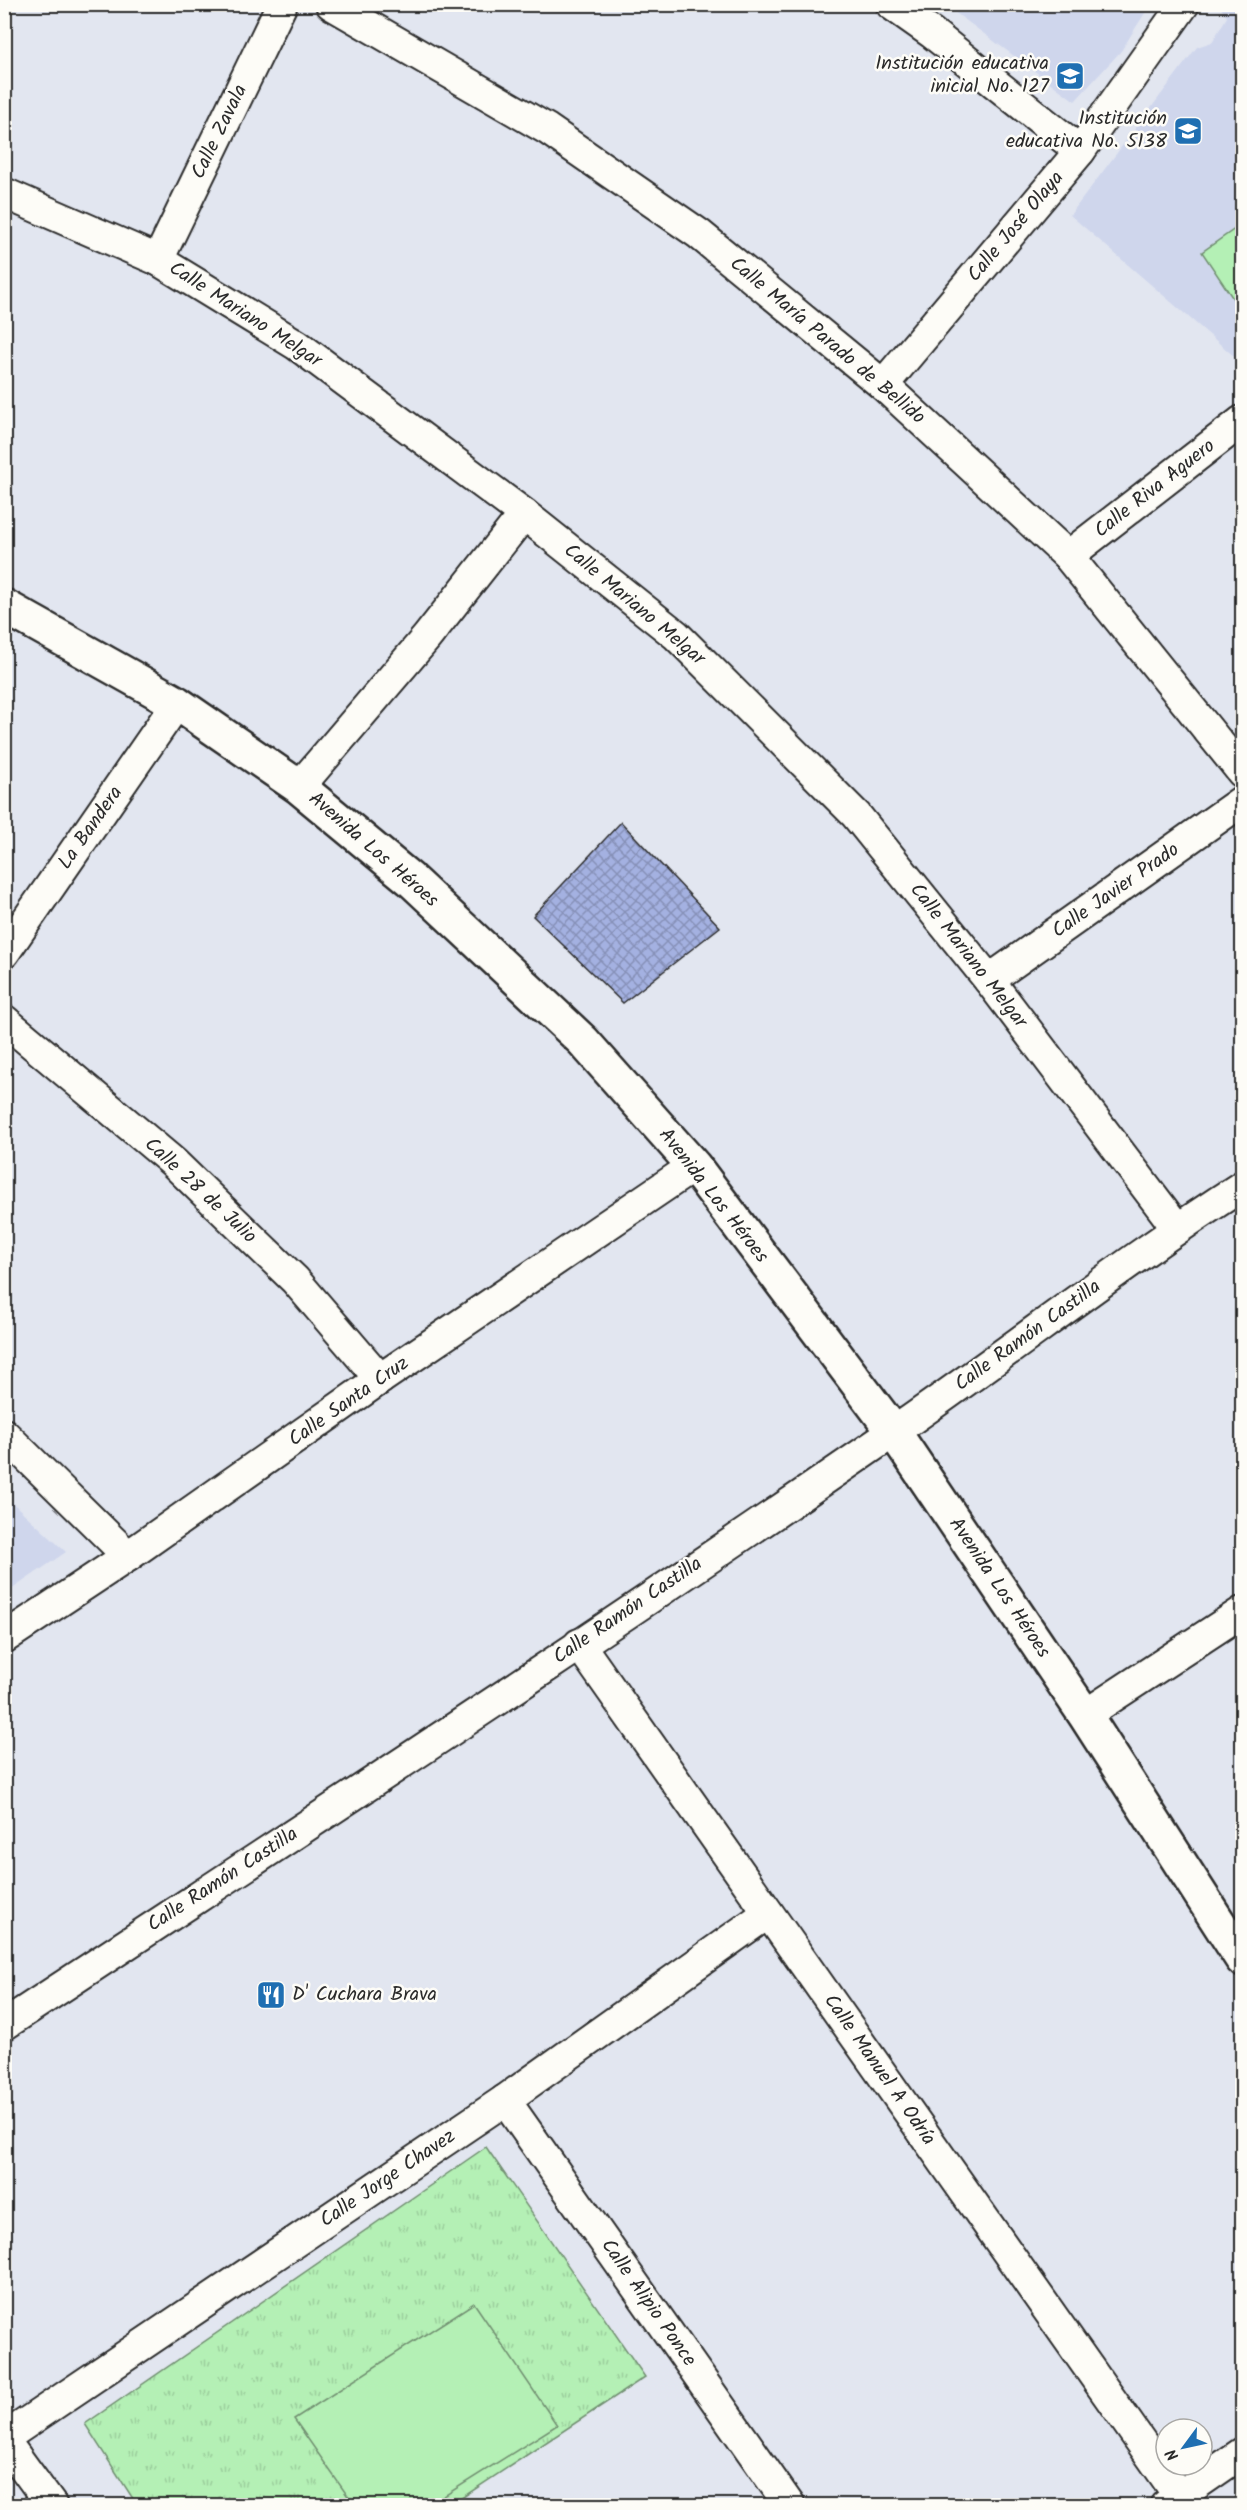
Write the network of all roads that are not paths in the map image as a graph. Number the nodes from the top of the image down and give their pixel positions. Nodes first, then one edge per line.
1 (282, 4) edge
2 (331, 4) edge
3 (891, 4) edge
4 (1184, 4) edge
5 (1080, 151) junction
6 (4, 193) edge
7 (158, 260) junction
8 (883, 385) junction
9 (1242, 421) edge
10 (524, 514) junction
11 (1068, 556) junction
12 (4, 606) edge
13 (177, 703) junction
14 (1242, 772) edge
15 (299, 787) junction
16 (1242, 801) edge
17 (4, 952) edge
18 (989, 980) junction
19 (4, 1020) edge
20 (694, 1166) junction
21 (1242, 1186) edge
22 (1177, 1228) junction
23 (380, 1380) junction
24 (894, 1432) junction
25 (4, 1434) edge
26 (128, 1556) junction
27 (1242, 1612) edge
28 (4, 1638) edge
29 (579, 1644) junction
30 (1085, 1715) junction
31 (768, 1914) junction
32 (1242, 1959) edge
33 (4, 2025) edge
34 (505, 2100) junction
35 (4, 2439) edge
36 (1242, 2453) edge
37 (1172, 2501) edge
38 (52, 2505) edge
39 (790, 2505) edge

1 - 7 street, Calle Zavala
2 - 8 street, Calle María Parado de Bellido
3 - 5 street
4 - 5 street, Calle José Olaya
5 - 8 street, Calle José Olaya
6 - 7 street, Calle Mariano Melgar
7 - 10 street, Calle Mariano Melgar
8 - 11 street, Calle María Parado de Bellido
9 - 11 street, Calle Riva Aguero
10 - 15 street
10 - 18 street, Calle Mariano Melgar
11 - 14 street, Calle María Parado de Bellido
12 - 13 street, Avenida Los Héroes
13 - 15 street, Avenida Los Héroes
13 - 17 street, La Bandera
15 - 20 street, Avenida Los Héroes
16 - 18 street, Calle Javier Prado
18 - 22 street, Calle Mariano Melgar
19 - 23 street, Calle 28 de Julio
20 - 23 street, Calle Santa Cruz
20 - 24 street, Avenida Los Héroes
21 - 22 street, Calle Ramón Castilla
22 - 24 street, Calle Ramón Castilla
23 - 26 street, Calle Santa Cruz
24 - 29 street, Calle Ramón Castilla
24 - 30 street, Avenida Los Héroes
25 - 26 street
26 - 28 street, Calle Santa Cruz
27 - 30 street
29 - 31 street, Calle Manuel A Odría
29 - 33 street, Calle Ramón Castilla
30 - 32 street, Avenida Los Héroes
31 - 34 street, Calle Jorge Chavez
31 - 37 street, Calle Manuel A Odría
34 - 35 street, Calle Jorge Chavez
34 - 39 street, Calle Alipio Ponce
35 - 38 street
36 - 37 street

